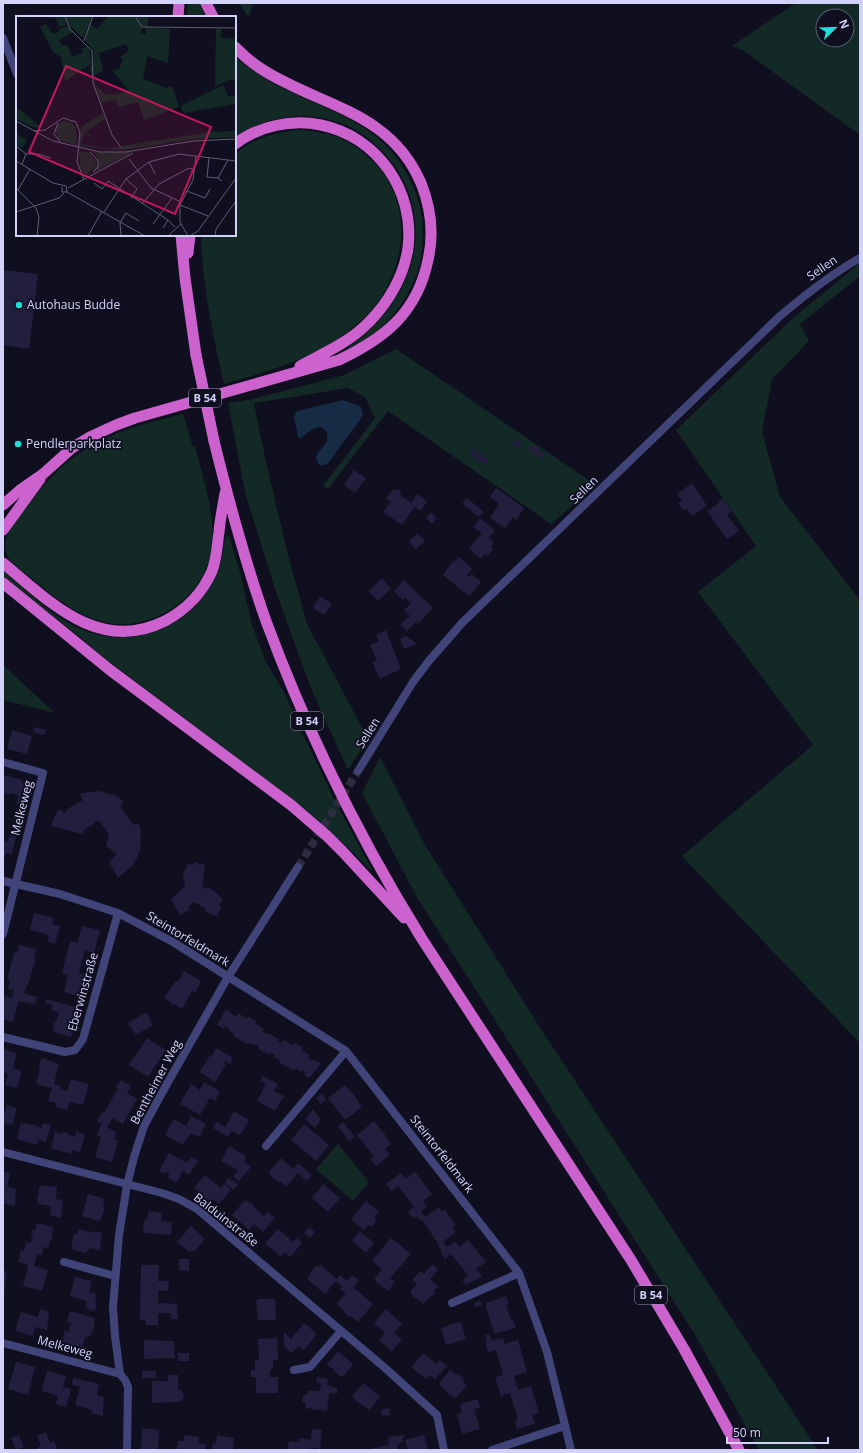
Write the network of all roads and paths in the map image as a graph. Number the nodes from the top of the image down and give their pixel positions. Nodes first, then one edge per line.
1 (179, 3) edge
2 (206, 3) edge
3 (178, 16) edge
4 (212, 16) edge
5 (3, 38) edge
6 (236, 48) edge
7 (16, 71) edge
8 (236, 143) edge
9 (181, 236) edge
10 (190, 236) edge
11 (860, 258) edge
12 (185, 278) junction
13 (282, 375) junction
14 (43, 474) junction
15 (226, 488) junction
16 (3, 506) edge
17 (3, 530) edge
18 (3, 563) edge
19 (3, 583) edge
20 (3, 762) edge
21 (358, 771) tunnel mouth
22 (298, 867) tunnel mouth
23 (3, 881) edge
24 (16, 884) junction
25 (118, 913) junction
26 (3, 934) edge
27 (422, 939) junction
28 (228, 978) junction
29 (3, 1037) edge
30 (346, 1051) junction
31 (266, 1146) dead end
32 (3, 1152) edge
33 (127, 1185) junction
34 (64, 1262) dead end
35 (519, 1273) junction
36 (115, 1276) junction
37 (452, 1303) dead end
38 (341, 1331) junction
39 (3, 1343) edge
40 (294, 1370) dead end
41 (120, 1374) junction
42 (565, 1426) junction
43 (126, 1450) edge
44 (444, 1450) edge
45 (492, 1450) edge
46 (571, 1450) edge
47 (739, 1450) edge

1 - 3 highway
2 - 4 highway
5 - 7 street
6 - 13 highway
8 - 13 highway
9 - 12 highway, B 54
10 - 12 highway
11 - 21 street, Sellen
12 - 15 highway, B 54, bridge
13 - 14 highway
14 - 16 highway
14 - 17 highway
15 - 18 highway
15 - 27 highway, B 54
19 - 27 highway
20 - 24 street, Melkeweg
22 - 28 street
23 - 24 street, Steintorfeldmark
24 - 25 street, Steintorfeldmark
24 - 26 street, Melkeweg
25 - 28 street, Steintorfeldmark
25 - 29 street, Eberwinstraße
27 - 47 highway, B 54
28 - 30 street, Steintorfeldmark
28 - 33 street, Bentheimer Weg
30 - 31 street
30 - 35 street, Steintorfeldmark
32 - 33 street, Balduinstraße
33 - 36 street, Bentheimer Weg
33 - 38 street, Balduinstraße
34 - 36 street
35 - 37 street
35 - 42 street, Steintorfeldmark
36 - 41 street, Bentheimer Weg
38 - 40 street
38 - 44 street, Balduinstraße
39 - 41 street, Melkeweg
41 - 43 street, Bentheimer Weg
42 - 45 street
42 - 46 street, Steintorfeldmark

